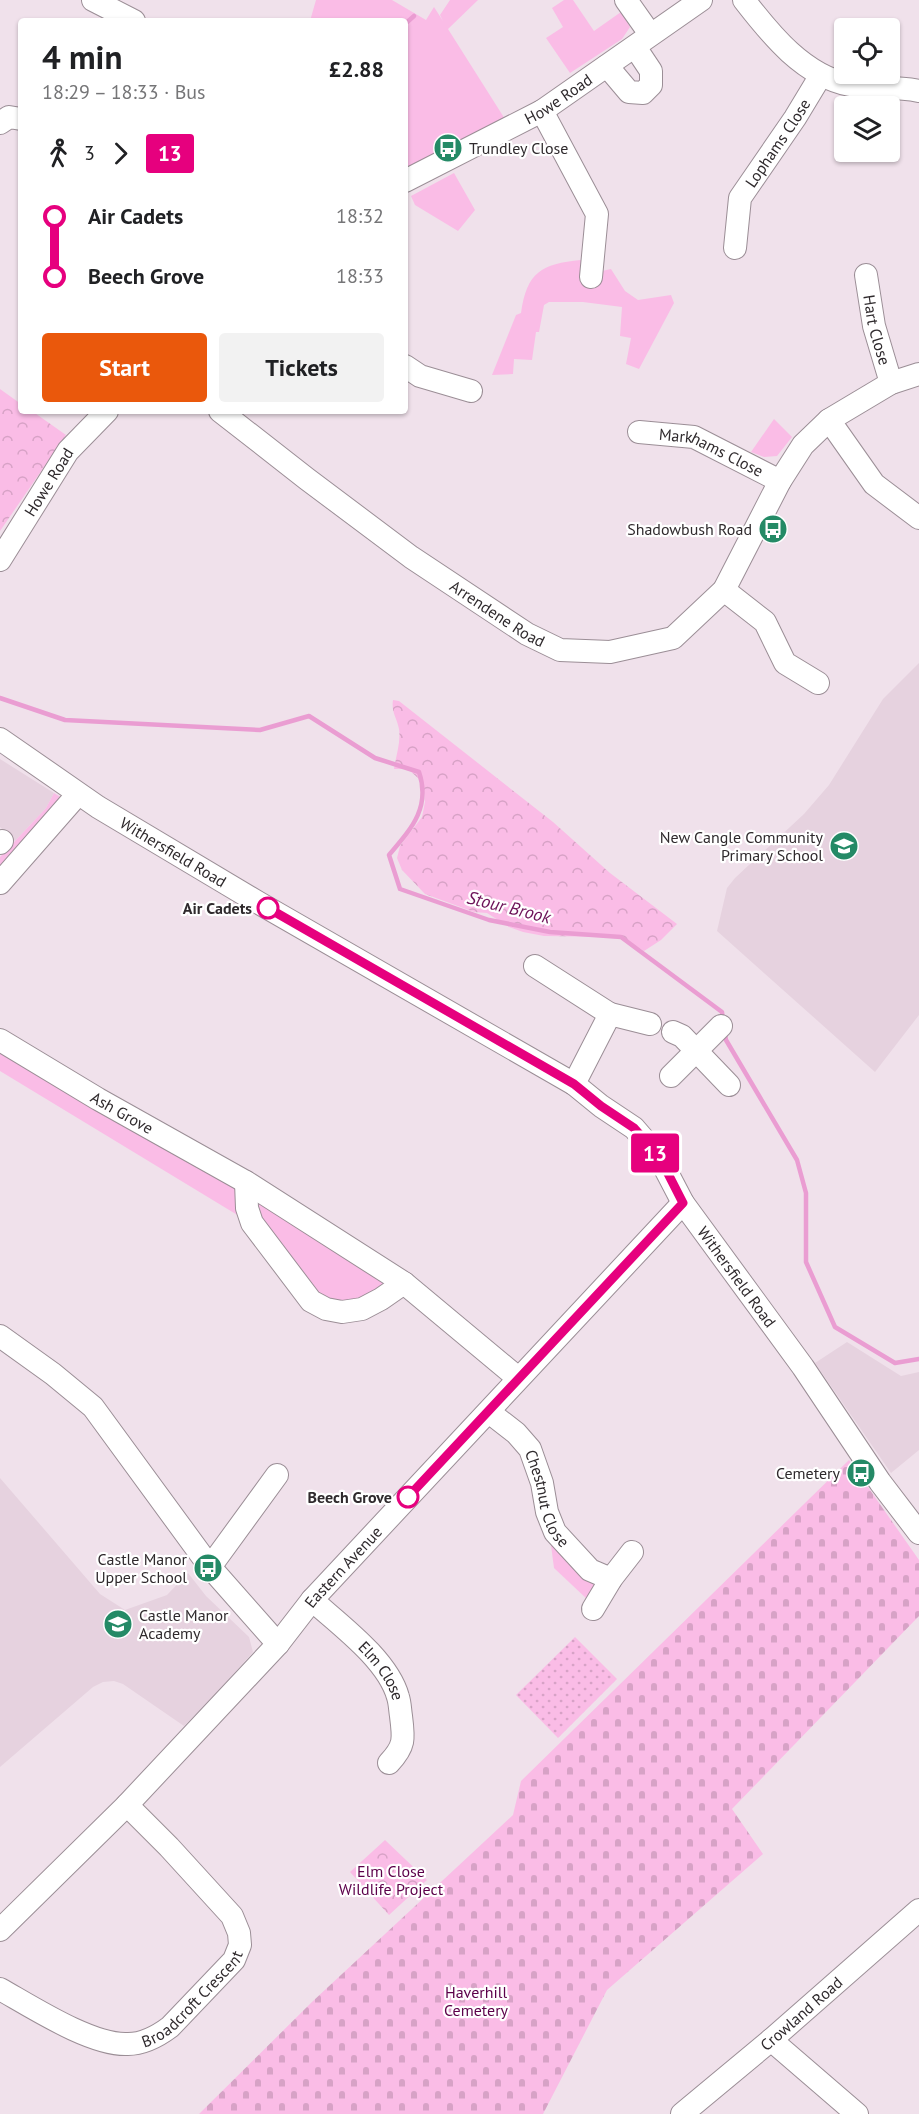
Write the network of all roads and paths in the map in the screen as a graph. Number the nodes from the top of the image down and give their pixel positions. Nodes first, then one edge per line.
1 (93, 0) edge
2 (136, 0) edge
3 (626, 0) edge
4 (701, 0) edge
5 (744, 0) edge
6 (126, 10) edge
7 (145, 18) edge
8 (643, 41) junction
9 (607, 66) junction
10 (820, 75) junction
11 (919, 91) edge
12 (542, 111) junction
13 (18, 118) edge
14 (0, 123) edge
15 (408, 179) edge
16 (735, 248) dead end
17 (866, 274) dead end
18 (591, 278) dead end
19 (408, 368) edge
20 (919, 374) edge
21 (891, 383) junction
22 (471, 391) dead end
23 (103, 414) edge
24 (224, 414) edge
25 (829, 420) junction
26 (639, 432) dead end
27 (780, 481) junction
28 (919, 518) edge
29 (0, 560) edge
30 (724, 590) junction
31 (818, 683) dead end
32 (0, 739) edge
33 (78, 794) junction
34 (0, 882) edge
35 (535, 966) dead end
36 (610, 1014) junction
37 (650, 1024) dead end
38 (721, 1026) dead end
39 (673, 1032) dead end
40 (0, 1040) edge
41 (697, 1051) junction
42 (671, 1076) dead end
43 (574, 1084) junction
44 (729, 1085) dead end
45 (246, 1182) junction
46 (683, 1203) junction
47 (404, 1283) junction
48 (0, 1336) edge
49 (518, 1378) junction
50 (489, 1412) junction
51 (277, 1474) dead end
52 (919, 1533) edge
53 (632, 1552) dead end
54 (210, 1567) junction
55 (610, 1580) junction
56 (312, 1600) junction
57 (593, 1609) dead end
58 (278, 1644) junction
59 (389, 1763) dead end
60 (127, 1805) junction
61 (919, 1910) edge
62 (0, 1930) edge
63 (0, 1989) edge
64 (771, 2040) junction
65 (682, 2114) edge
66 (857, 2114) edge

1 - 6 street
2 - 7 street
3 - 8 street
4 - 8 street, Howe Road
5 - 10 street
8 - 9 street, Howe Road
8 - 9 street
9 - 12 street, Howe Road
10 - 11 street
10 - 16 street, Lophams Close
12 - 15 street, Howe Road
12 - 18 street
13 - 14 street
17 - 21 street, Hart Close
19 - 22 street
20 - 21 street, Arrendene Road
21 - 25 street, Arrendene Road
23 - 29 street, Howe Road
24 - 30 street, Arrendene Road
25 - 27 street, Arrendene Road
25 - 28 street
26 - 27 street, Markhams Close
27 - 30 street, Arrendene Road
30 - 31 street
32 - 33 street, Withersfield Road
33 - 34 street
33 - 43 street, Withersfield Road
35 - 36 street
36 - 37 street
36 - 43 street
38 - 41 street
39 - 41 street
40 - 45 street, Ash Grove
41 - 42 street
41 - 44 street
43 - 46 street, Withersfield Road
45 - 47 street, Ash Grove
45 - 47 street
46 - 49 street, Eastern Avenue
46 - 52 street, Withersfield Road
47 - 49 street, Ash Grove
48 - 54 street
49 - 50 street, Eastern Avenue
50 - 55 street, Chestnut Close
50 - 56 street, Eastern Avenue
51 - 54 street
53 - 55 street
54 - 58 street
55 - 57 street
56 - 58 street, Eastern Avenue
56 - 59 street, Elm Close
58 - 60 street, Eastern Avenue
60 - 62 street, Eastern Avenue
60 - 63 street, Broadcroft Crescent
61 - 64 street, Crowland Road
64 - 65 street, Crowland Road
64 - 66 street

